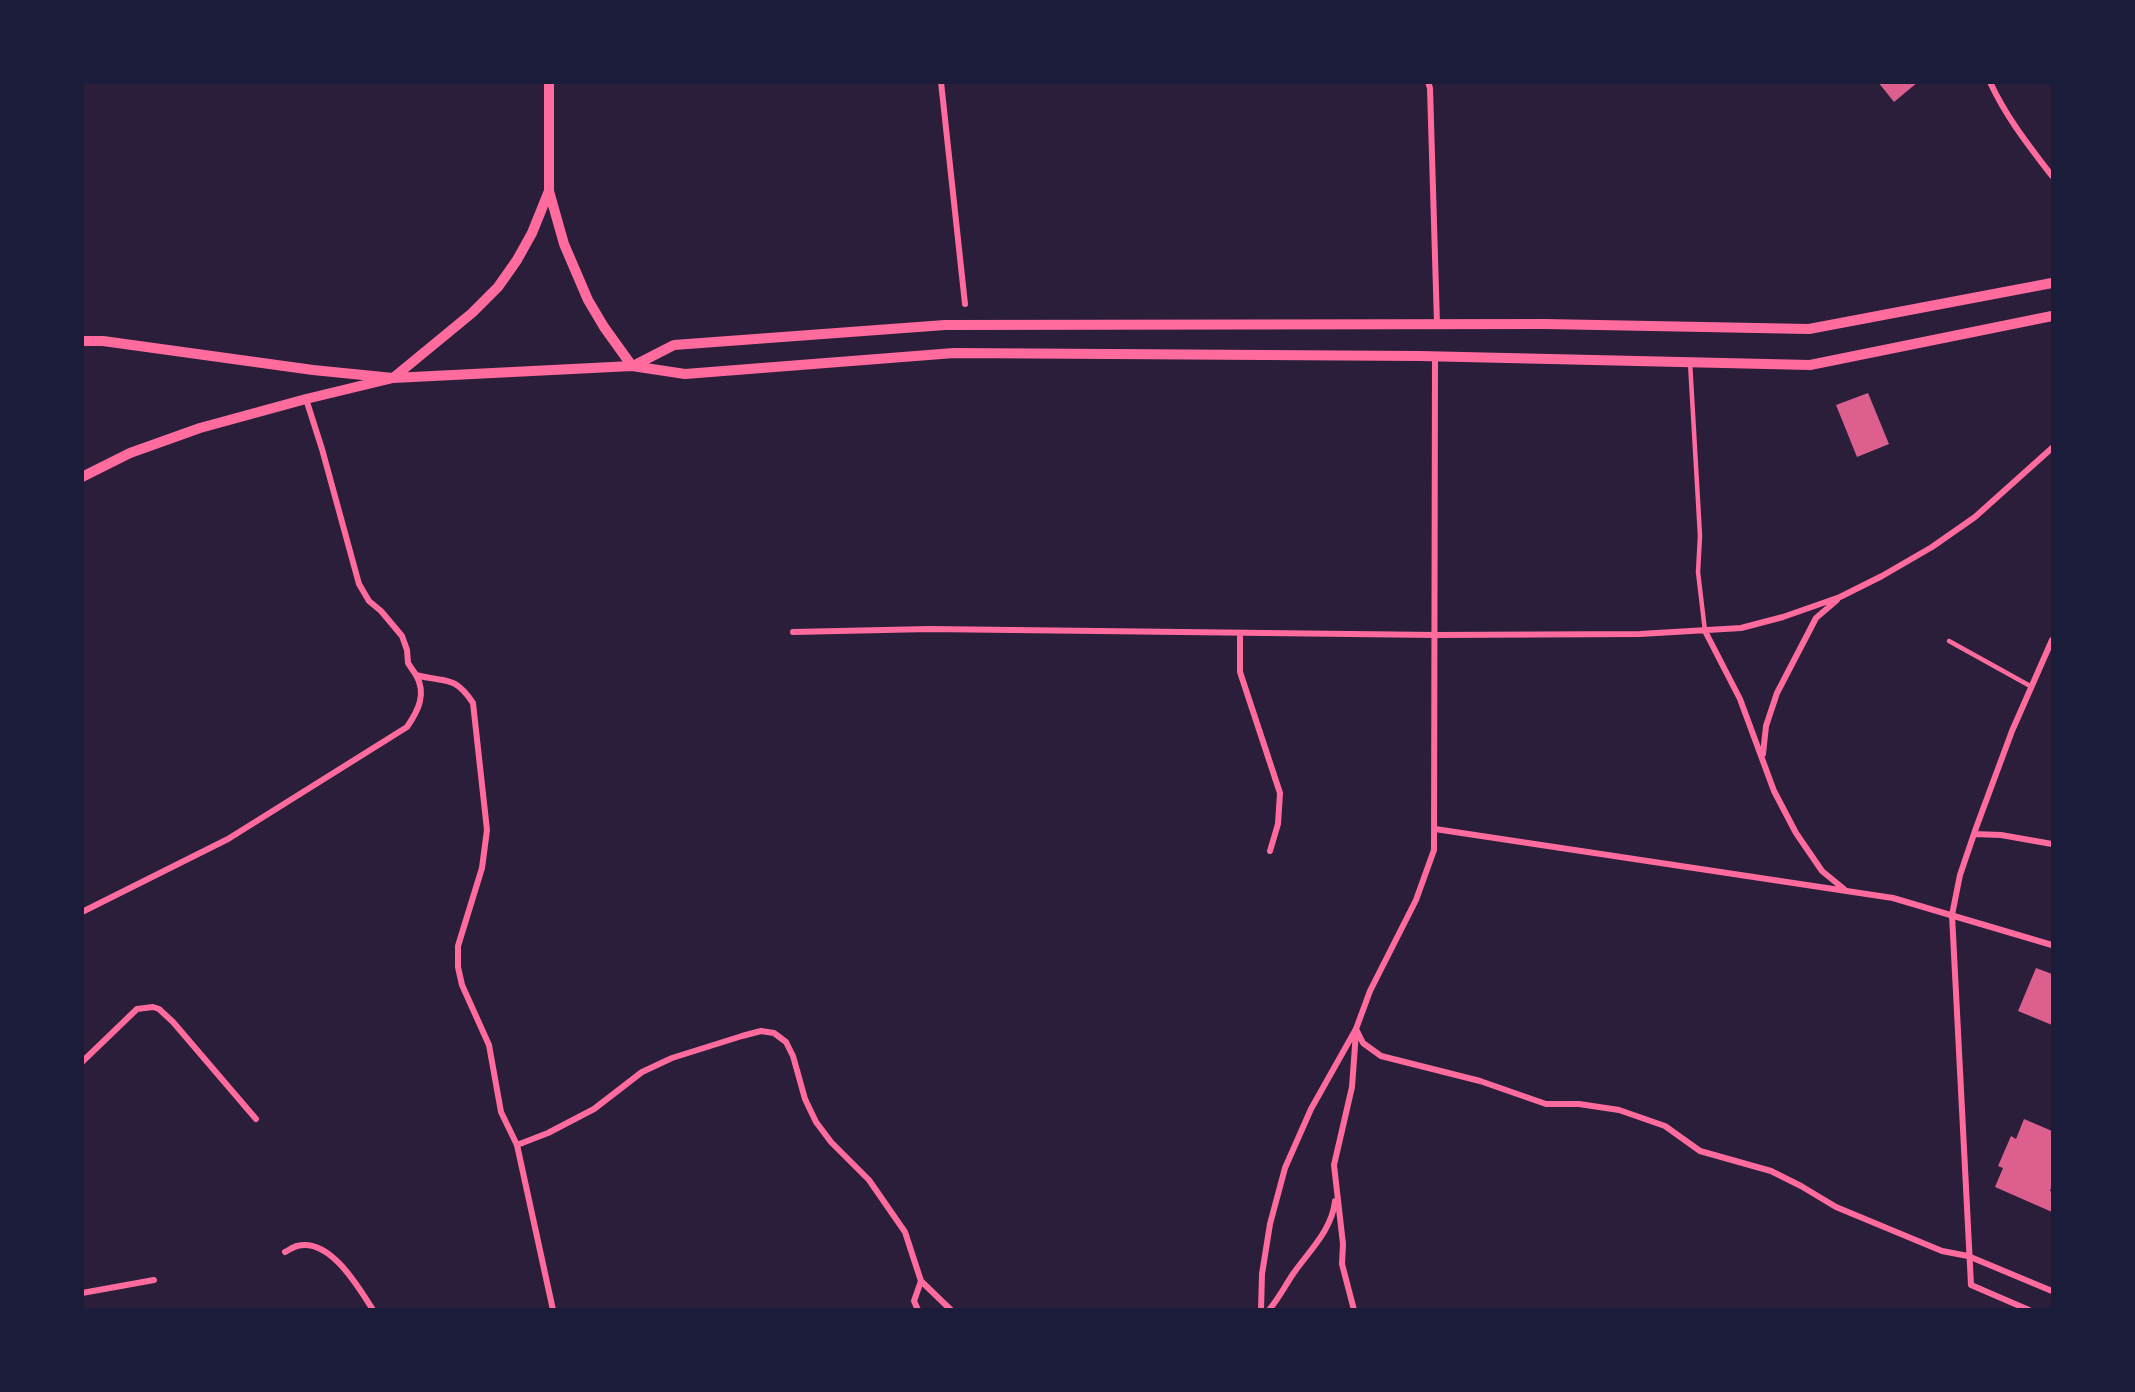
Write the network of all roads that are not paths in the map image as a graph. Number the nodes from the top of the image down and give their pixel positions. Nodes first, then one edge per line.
1 (549, 82) edge
2 (941, 82) edge
3 (1428, 82) edge
4 (1990, 82) edge
5 (2052, 176) edge
6 (549, 191) junction
7 (2052, 283) edge
8 (965, 304) dead end
9 (2052, 316) edge
10 (1437, 324) junction
11 (82, 341) edge
12 (1435, 356) junction
13 (1690, 362) junction
14 (632, 366) junction
15 (393, 378) junction
16 (306, 399) junction
17 (2052, 448) edge
18 (82, 477) edge
19 (1840, 597) junction
20 (1705, 631) junction
21 (793, 632) dead end
22 (1240, 633) junction
23 (1435, 635) junction
24 (2052, 640) edge
25 (1949, 641) dead end
26 (2051, 648) edge
27 (416, 675) junction
28 (2032, 687) junction
29 (1763, 757) junction
30 (1435, 829) junction
31 (1974, 834) junction
32 (2052, 844) edge
33 (1270, 851) dead end
34 (1846, 891) junction
35 (82, 912) edge
36 (1952, 915) junction
37 (2052, 945) edge
38 (1356, 1029) junction
39 (82, 1062) edge
40 (256, 1119) dead end
41 (517, 1145) junction
42 (1336, 1191) junction
43 (285, 1252) dead end
44 (1968, 1256) junction
45 (154, 1280) dead end
46 (921, 1281) junction
47 (2052, 1291) edge
48 (82, 1293) edge
49 (373, 1310) edge
50 (553, 1310) edge
51 (918, 1310) edge
52 (951, 1310) edge
53 (1261, 1310) edge
54 (1269, 1310) edge
55 (1354, 1310) edge
56 (2029, 1310) edge

1 - 6 street
2 - 8 street
3 - 10 street
4 - 5 street
6 - 14 street
6 - 15 street
7 - 10 street
9 - 13 street
10 - 14 street
11 - 15 street
12 - 13 street
12 - 14 street
12 - 23 street
13 - 20 lane
14 - 15 street
15 - 16 street
16 - 18 street
16 - 27 street
17 - 19 street
19 - 20 street
19 - 29 street
20 - 23 street
20 - 29 street
21 - 22 street
22 - 23 street
22 - 33 street
23 - 30 street
24 - 26 street
25 - 28 lane
26 - 28 street
27 - 35 street
27 - 41 street
28 - 31 street
29 - 34 street
30 - 34 street
30 - 38 street
31 - 32 street
31 - 36 street
34 - 36 street
36 - 37 street
36 - 44 street
38 - 42 street
38 - 44 street
38 - 53 street
39 - 40 street
41 - 46 street
41 - 50 street
42 - 54 street
42 - 55 street
43 - 49 street
44 - 47 street
44 - 56 street
45 - 48 street
46 - 51 street
46 - 52 street

